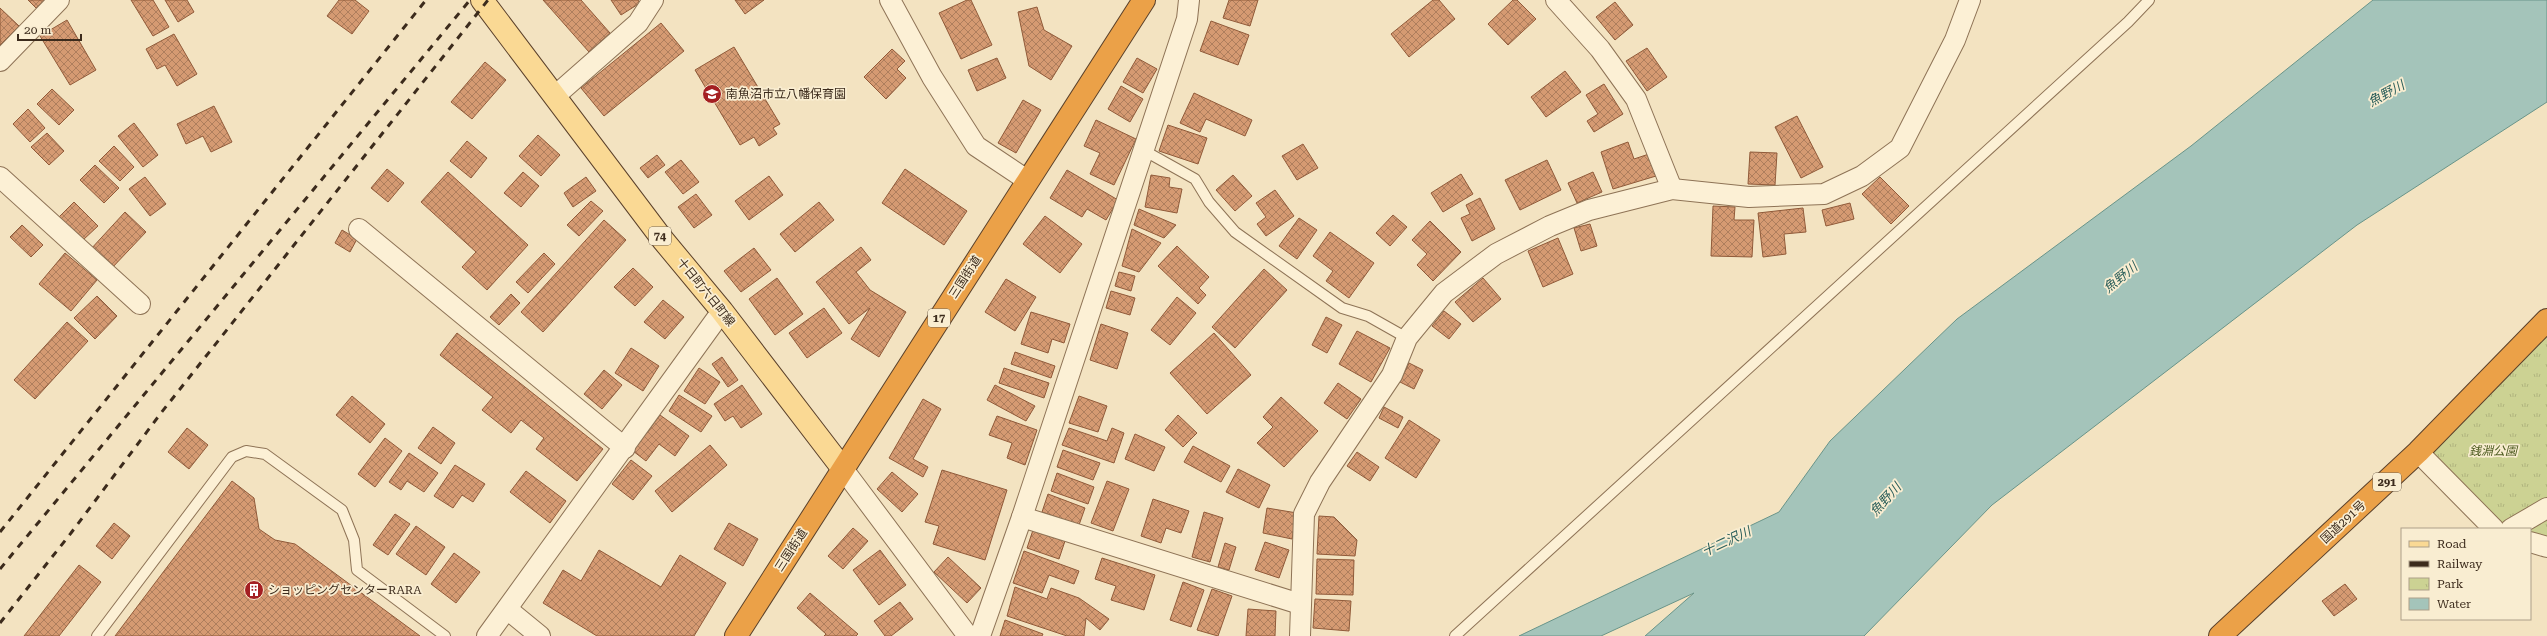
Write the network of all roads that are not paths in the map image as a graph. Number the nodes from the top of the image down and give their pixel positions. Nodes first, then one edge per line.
1 (59, 0) edge
2 (482, 0) edge
3 (653, 0) edge
4 (890, 0) edge
5 (1144, 0) edge
6 (1189, 0) edge
7 (1556, 0) edge
8 (1970, 0) edge
9 (2149, 0) edge
10 (0, 61) edge
11 (555, 96) junction
12 (1143, 150) junction
13 (0, 177) edge
14 (1027, 180) junction
15 (1672, 189) junction
16 (359, 230) dead end
17 (140, 304) dead end
18 (722, 311) junction
19 (2547, 320) edge
20 (1407, 338) junction
21 (625, 448) junction
22 (2418, 452) junction
23 (843, 469) junction
24 (2547, 508) edge
25 (1022, 517) junction
26 (2493, 528) edge
27 (2513, 528) edge
28 (2531, 542) edge
29 (2547, 547) edge
30 (1300, 604) junction
31 (507, 609) junction
32 (97, 636) edge
33 (445, 636) edge
34 (487, 636) edge
35 (540, 636) edge
36 (736, 636) edge
37 (968, 636) edge
38 (980, 636) edge
39 (1300, 636) edge
40 (1454, 636) edge
41 (2220, 636) edge

1 - 10 street
2 - 11 main road, 十日町六日町線 / 74
3 - 11 street
4 - 14 street
5 - 14 highway, 三国街道 / 17
6 - 12 street
7 - 15 street
8 - 15 street
9 - 40 lane
11 - 18 main road, 十日町六日町線 / 74
12 - 20 lane
12 - 25 street
13 - 17 street
14 - 23 highway, 三国街道 / 17
15 - 20 street
16 - 21 street
18 - 21 street
18 - 23 main road, 十日町六日町線 / 74
19 - 22 highway, 国道291号 / 291
20 - 30 street
21 - 31 street
22 - 26 street
22 - 41 highway, 国道291号 / 291
23 - 36 highway, 三国街道 / 17
23 - 37 street
24 - 27 street
25 - 30 street
25 - 38 street
28 - 29 street
30 - 39 street
31 - 34 street
31 - 35 street
32 - 33 lane

